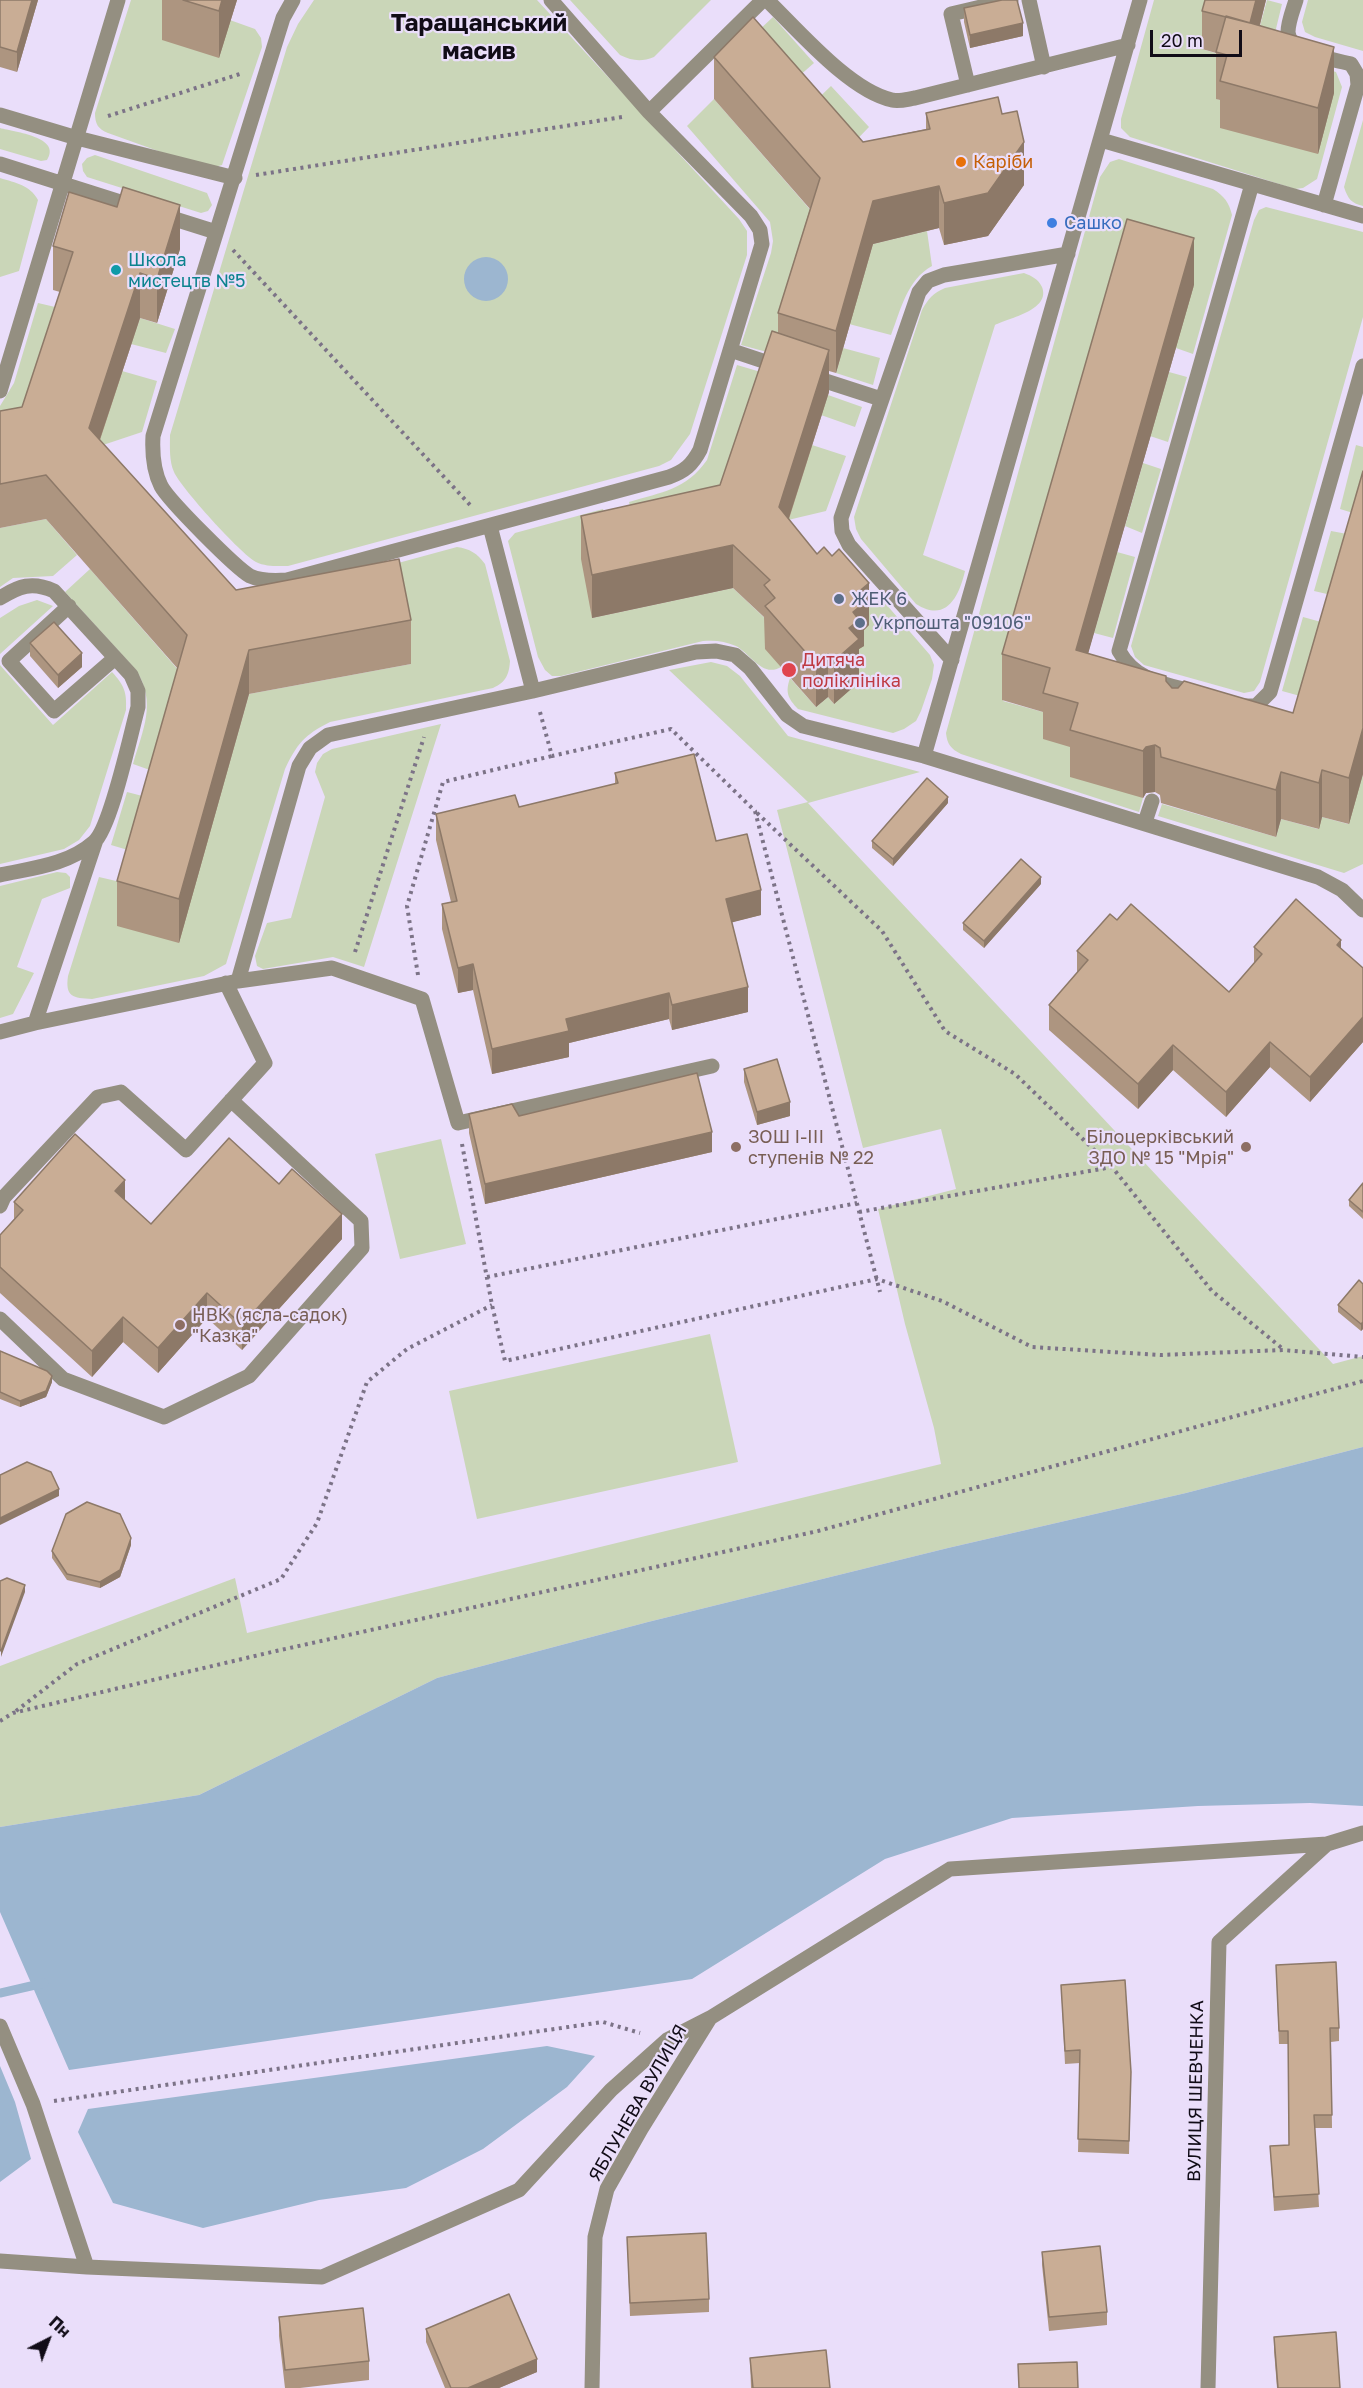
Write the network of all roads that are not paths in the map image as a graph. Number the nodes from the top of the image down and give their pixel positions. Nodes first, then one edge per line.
1 (118, 0) edge
2 (293, 0) edge
3 (551, 0) edge
4 (765, 0) edge
5 (1011, 0) edge
6 (1029, 0) edge
7 (1140, 0) edge
8 (1296, 0) edge
9 (1128, 45) junction
10 (1357, 65) edge
11 (1044, 67) junction
12 (968, 85) junction
13 (649, 112) junction
14 (0, 115) edge
15 (79, 131) junction
16 (1101, 140) junction
17 (0, 164) edge
18 (235, 178) junction
19 (63, 184) junction
20 (1252, 184) junction
21 (1324, 205) junction
22 (1363, 216) edge
23 (216, 232) junction
24 (1068, 254) junction
25 (730, 350) junction
26 (1363, 366) edge
27 (0, 391) edge
28 (881, 399) junction
29 (490, 526) junction
30 (0, 598) edge
31 (69, 606) junction
32 (115, 658) junction
33 (952, 660) junction
34 (1185, 690) junction
35 (534, 691) junction
36 (1180, 707) edge
37 (924, 756) junction
38 (1152, 801) dead end
39 (1145, 822) junction
40 (96, 840) junction
41 (0, 875) edge
42 (1363, 910) edge
43 (232, 982) junction
44 (35, 1023) junction
45 (0, 1032) edge
46 (712, 1066) dead end
47 (231, 1100) junction
48 (0, 1206) edge
49 (0, 1319) edge
50 (1363, 1833) edge
51 (1327, 1844) junction
52 (710, 2018) junction
53 (0, 2026) edge
54 (0, 2261) edge
55 (87, 2267) junction
56 (592, 2388) edge
57 (1208, 2388) edge

1 - 15 street
2 - 18 street
3 - 13 street
4 - 12 street
4 - 13 street
5 - 12 street
6 - 11 street
7 - 9 street
8 - 10 street
9 - 11 street
9 - 16 street
10 - 21 street
11 - 12 street
13 - 25 street
14 - 15 street
15 - 18 street
15 - 19 street
16 - 20 street
16 - 24 street
17 - 19 street
18 - 23 street
19 - 23 street
19 - 27 street
20 - 21 street
20 - 34 street
21 - 22 street
23 - 29 street
24 - 28 street
24 - 33 street
25 - 28 street
25 - 29 street
26 - 34 street
28 - 33 street
29 - 35 street
30 - 31 street
31 - 32 street
31 - 32 street
32 - 40 street
33 - 37 street
34 - 36 street
35 - 37 street
35 - 43 street
37 - 39 street
38 - 39 street
39 - 42 street
40 - 41 street
40 - 44 street
43 - 44 street
43 - 46 street
43 - 47 street
44 - 45 street
47 - 48 street
47 - 49 street
50 - 51 street
51 - 52 street
51 - 57 street, ВУЛИЦЯ ШЕВЧЕНКА
52 - 55 street
52 - 56 street, ЯБЛУНЕВА ВУЛИЦЯ
53 - 55 street
54 - 55 street

